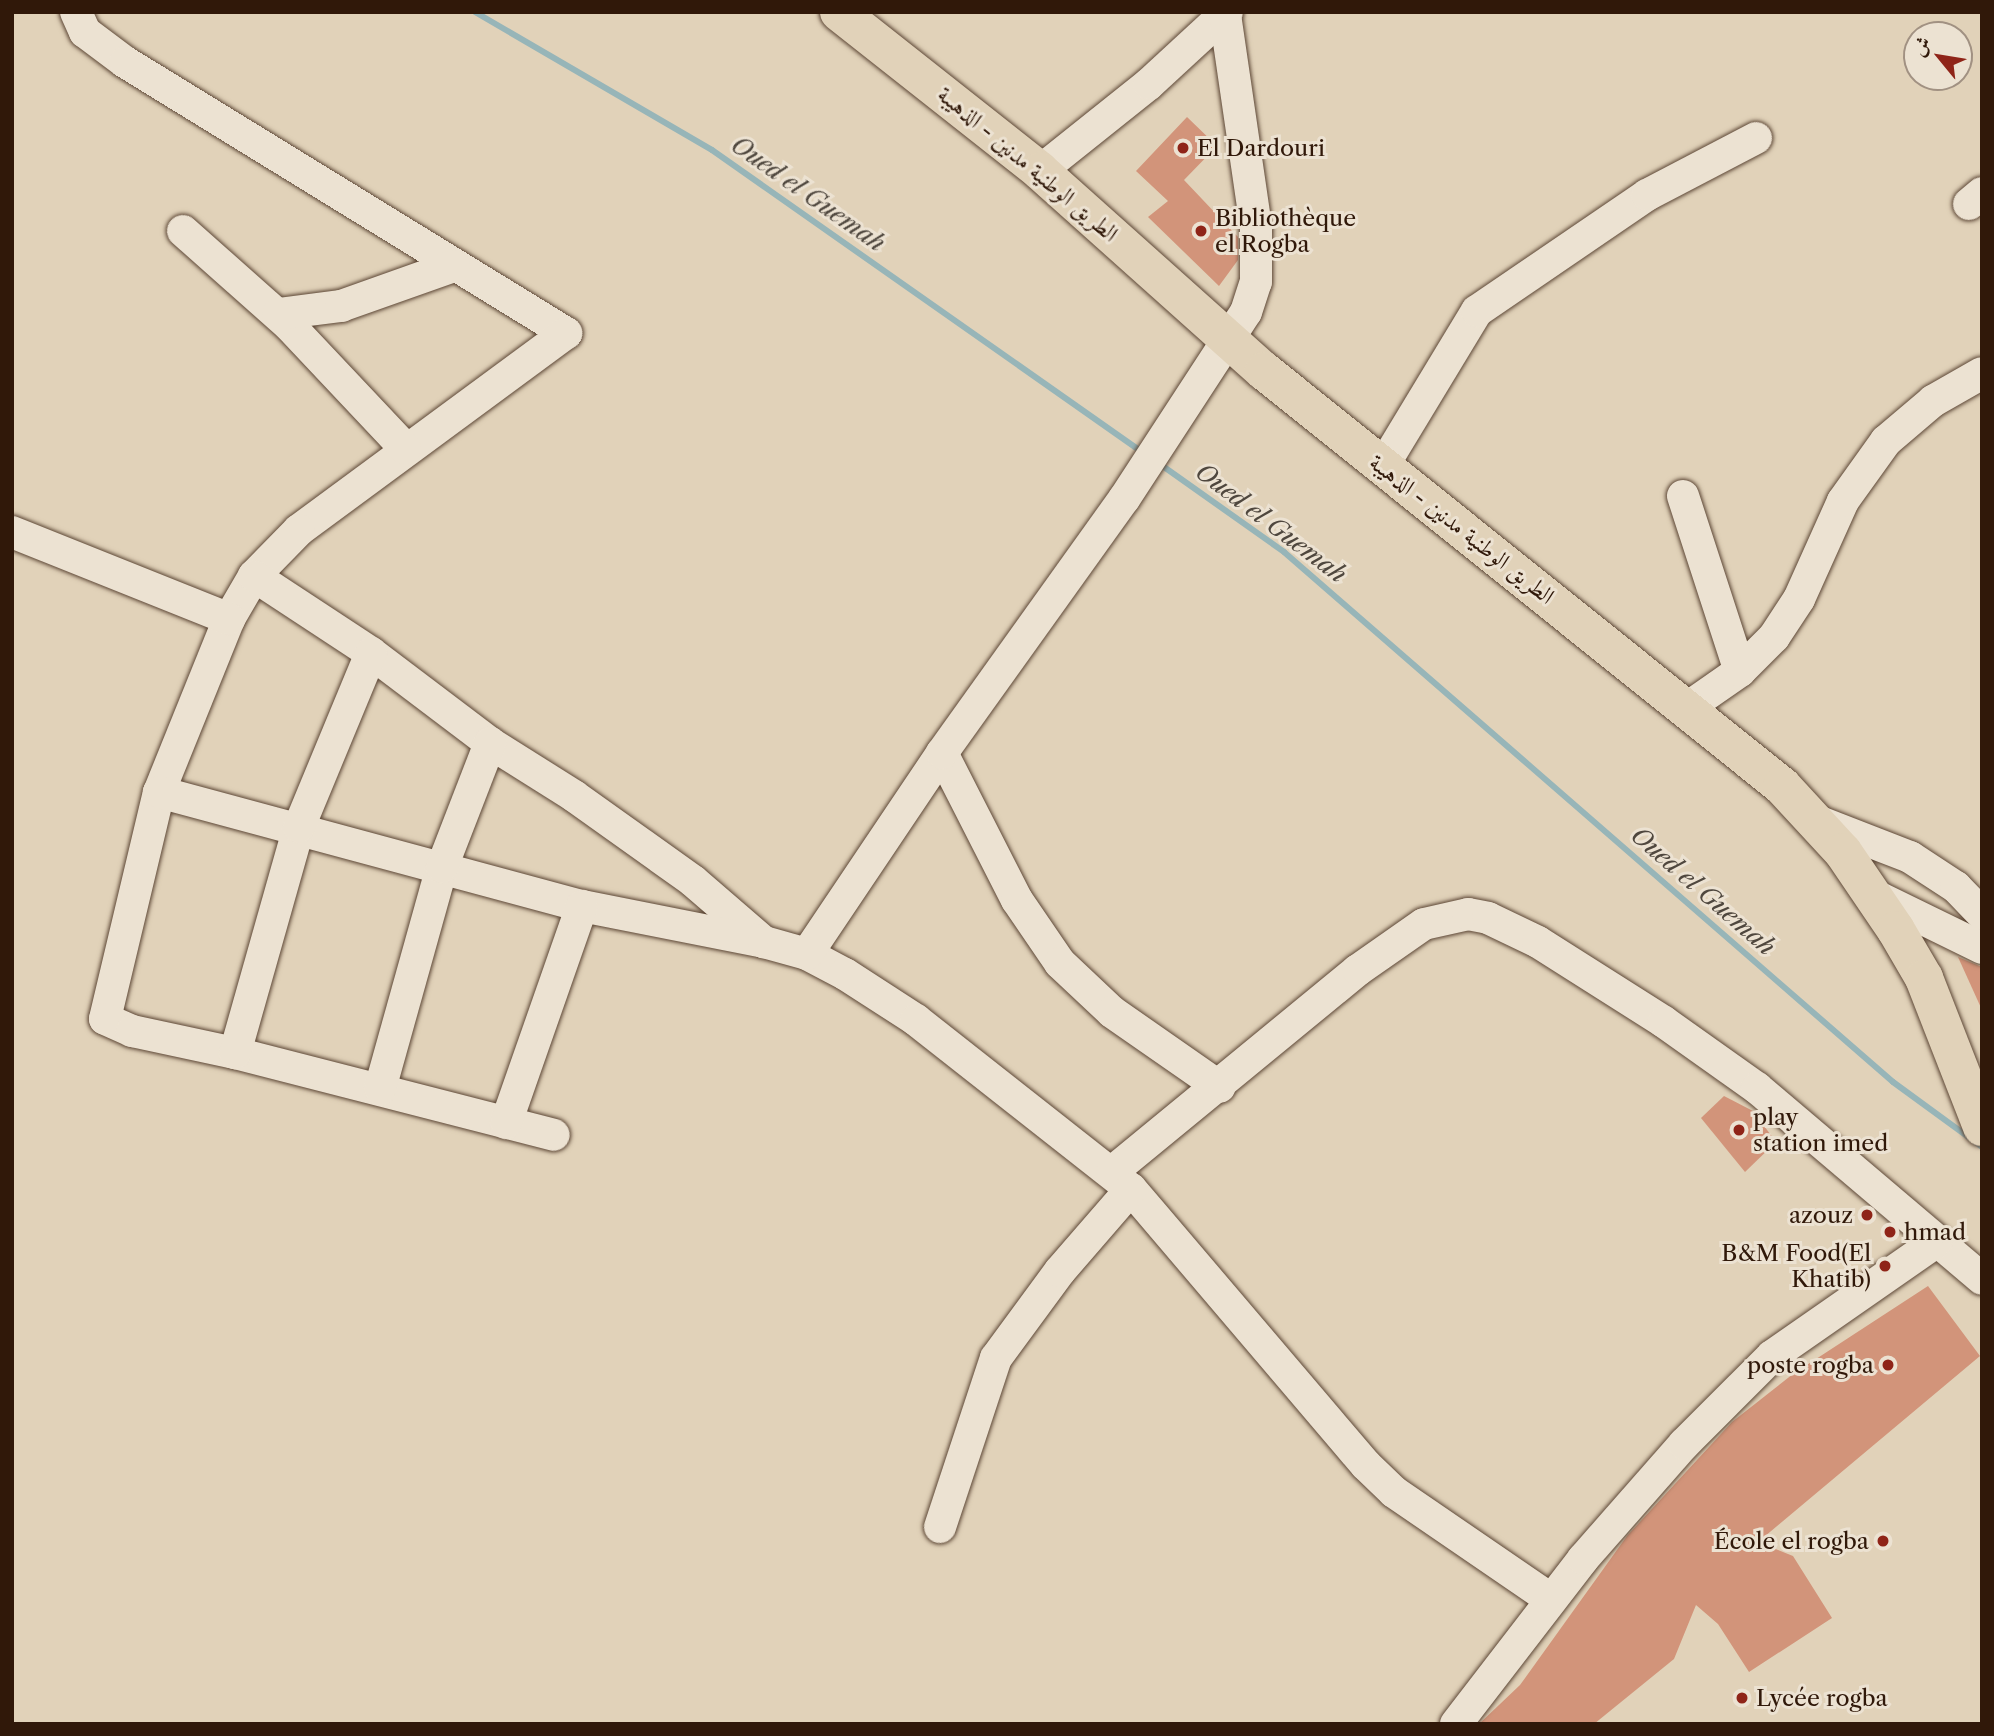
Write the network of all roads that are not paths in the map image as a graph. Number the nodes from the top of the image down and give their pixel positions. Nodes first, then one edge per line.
1 (77, 12) edge
2 (839, 12) edge
3 (1226, 14) edge
4 (1756, 138) dead end
5 (1040, 170) junction
6 (183, 231) dead end
7 (454, 266) junction
8 (278, 314) junction
9 (1229, 341) junction
10 (1982, 373) edge
11 (405, 448) junction
12 (1383, 467) junction
13 (1683, 496) dead end
14 (12, 532) edge
15 (254, 576) junction
16 (229, 619) junction
17 (371, 653) junction
18 (1740, 671) junction
19 (1687, 708) junction
20 (490, 743) junction
21 (942, 753) junction
22 (159, 792) junction
23 (1817, 821) junction
24 (299, 827) junction
25 (442, 867) junction
26 (1876, 896) junction
27 (582, 906) junction
28 (1982, 915) edge
29 (764, 942) junction
30 (1982, 948) edge
31 (807, 954) junction
32 (235, 1053) junction
33 (1220, 1087) junction
34 (380, 1090) junction
35 (506, 1123) junction
36 (1982, 1127) edge
37 (554, 1135) dead end
38 (1121, 1180) junction
39 (1936, 1242) junction
40 (1982, 1279) edge
41 (940, 1527) dead end
42 (1550, 1599) junction
43 (1456, 1724) edge

1 - 7 street
2 - 5 main road, الطريق الوطنية مدنين - الذهيبة
3 - 5 street
3 - 9 street
4 - 12 street
5 - 9 main road, الطريق الوطنية مدنين - الذهيبة
6 - 8 street
7 - 8 street
7 - 11 street
8 - 11 street
9 - 12 main road, الطريق الوطنية مدنين - الذهيبة
9 - 21 street
10 - 18 street
11 - 15 street
12 - 19 main road, الطريق الوطنية مدنين - الذهيبة
13 - 18 street
14 - 16 street
15 - 16 street
15 - 17 street
16 - 22 street
17 - 20 street
17 - 24 street
18 - 19 street
19 - 23 main road, الطريق الوطنية مدنين - الذهيبة
20 - 25 street
20 - 29 street
21 - 31 street
21 - 33 street
22 - 24 street
22 - 32 street
23 - 26 main road, الطريق الوطنية مدنين - الذهيبة
23 - 28 street
24 - 25 street
24 - 32 street
25 - 27 street
25 - 34 street
26 - 30 street
26 - 36 main road, الطريق الوطنية مدنين - الذهيبة
27 - 29 street
27 - 35 street
29 - 31 street
31 - 38 street
32 - 34 street
33 - 38 street
33 - 39 street
34 - 35 street
35 - 37 street
38 - 41 street
38 - 42 street
39 - 40 street
39 - 42 street
42 - 43 street

